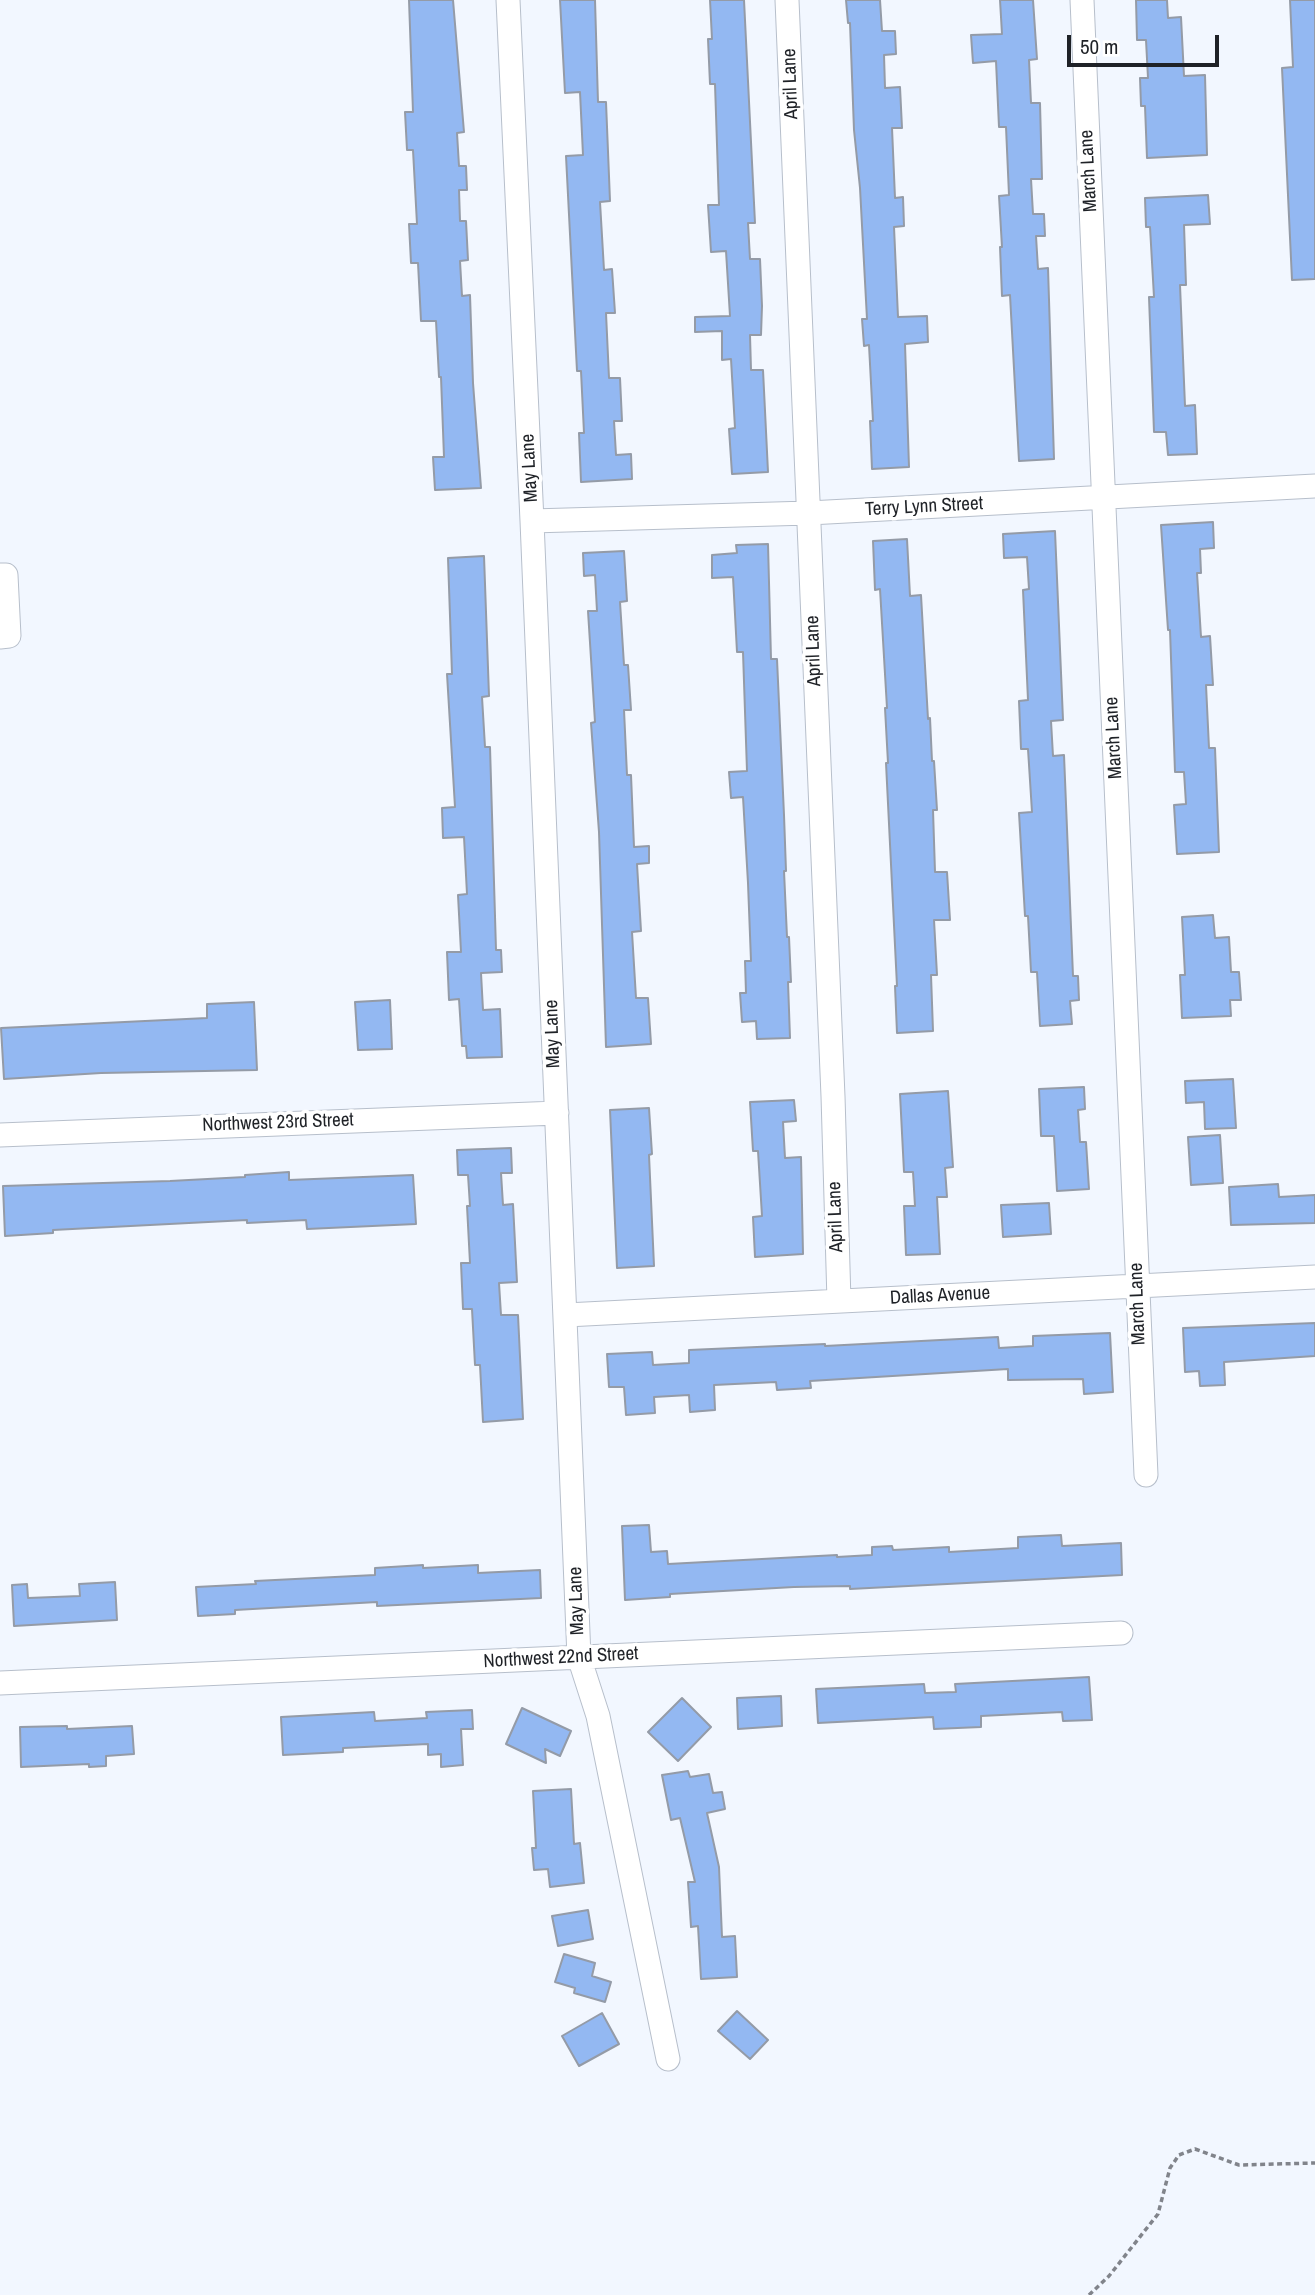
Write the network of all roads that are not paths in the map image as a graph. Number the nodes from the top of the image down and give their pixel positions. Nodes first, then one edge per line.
1 (508, 0) edge
2 (787, 0) edge
3 (1082, 0) edge
4 (1315, 486) edge
5 (1103, 497) junction
6 (809, 513) junction
7 (532, 521) junction
8 (0, 575) edge
9 (0, 637) edge
10 (557, 1113) junction
11 (0, 1135) edge
12 (1315, 1277) edge
13 (1138, 1286) junction
14 (839, 1301) junction
15 (566, 1315) junction
16 (1146, 1475) dead end
17 (1121, 1633) dead end
18 (579, 1657) junction
19 (0, 1682) edge
20 (668, 2059) dead end

1 - 7 street, May Lane
2 - 6 street, April Lane
3 - 5 street, March Lane
4 - 5 street, Terry Lynn Street
5 - 6 street, Terry Lynn Street
5 - 13 street, March Lane
6 - 7 street, Terry Lynn Street
6 - 14 street, April Lane
7 - 10 street, May Lane
8 - 9 street
10 - 11 street, Northwest 23rd Street
10 - 15 street, May Lane
12 - 13 street, Dallas Avenue
13 - 14 street, Dallas Avenue
13 - 16 street, March Lane
14 - 15 street, Dallas Avenue
15 - 18 street, May Lane
17 - 18 street, Northwest 22nd Street
18 - 19 street, Northwest 22nd Street
18 - 20 street, May Lane

